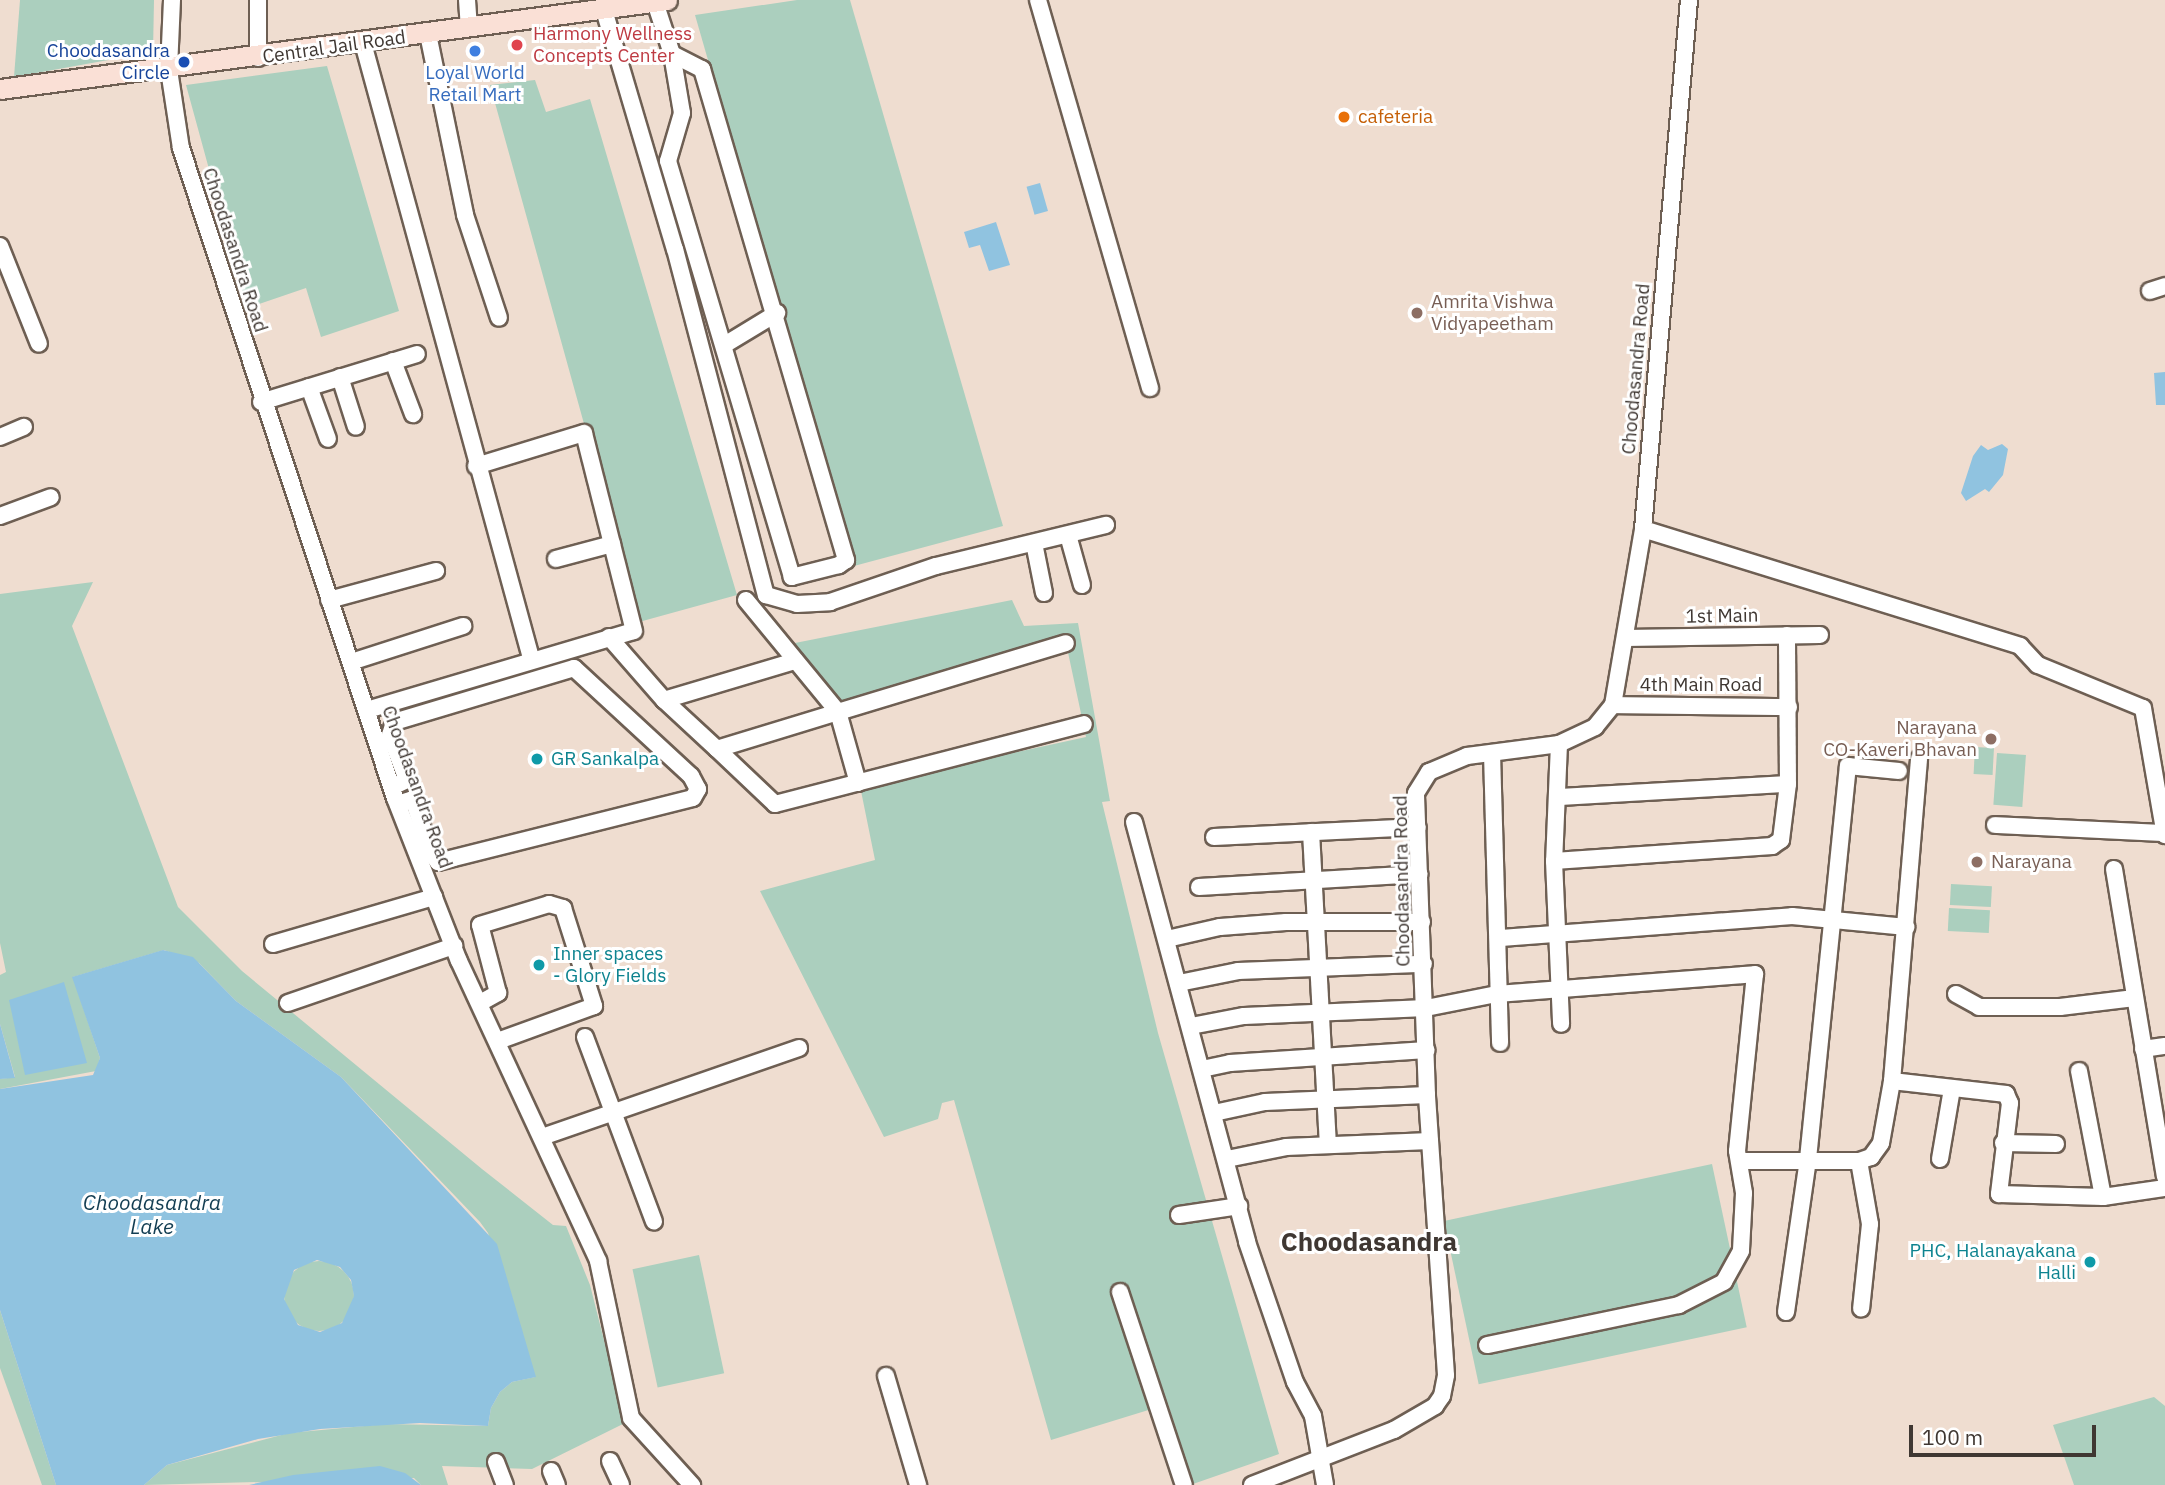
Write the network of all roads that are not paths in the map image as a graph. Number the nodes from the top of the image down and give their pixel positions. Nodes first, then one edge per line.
1 (172, 0) edge
2 (258, 0) edge
3 (467, 0) edge
4 (1038, 0) edge
5 (1689, 0) edge
6 (661, 1) edge
7 (604, 10) junction
8 (469, 28) junction
9 (428, 34) junction
10 (363, 43) junction
11 (673, 54) junction
12 (258, 58) junction
13 (169, 70) junction
14 (0, 89) edge
15 (0, 246) edge
16 (777, 313) junction
17 (499, 318) dead end
18 (39, 344) dead end
19 (726, 344) junction
20 (417, 354) dead end
21 (393, 361) junction
22 (340, 377) junction
23 (309, 387) junction
24 (1150, 388) dead end
25 (261, 402) junction
26 (413, 414) dead end
27 (24, 427) dead end
28 (356, 427) dead end
29 (0, 437) edge
30 (328, 439) dead end
31 (477, 466) junction
32 (51, 497) dead end
33 (0, 516) edge
34 (1106, 526) dead end
35 (1643, 529) junction
36 (1068, 535) junction
37 (1034, 543) junction
38 (612, 544) junction
39 (556, 559) dead end
40 (436, 571) dead end
41 (1082, 585) dead end
42 (1044, 593) dead end
43 (329, 600) junction
44 (746, 600) dead end
45 (463, 626) dead end
46 (1787, 635) junction
47 (1820, 635) dead end
48 (609, 637) junction
49 (1625, 638) junction
50 (1066, 643) dead end
51 (531, 658) junction
52 (795, 661) junction
53 (351, 662) junction
54 (664, 700) junction
55 (1613, 705) junction
56 (1789, 706) junction
57 (367, 710) junction
58 (838, 712) junction
59 (1084, 724) dead end
60 (1559, 744) junction
61 (718, 749) junction
62 (1492, 753) junction
63 (1919, 759) dead end
64 (1899, 771) dead end
65 (399, 783) junction
66 (858, 783) junction
67 (1788, 784) junction
68 (1560, 797) junction
69 (406, 801) junction
70 (1135, 821) dead end
71 (1995, 825) dead end
72 (1418, 827) junction
73 (1311, 832) junction
74 (2165, 834) edge
75 (1214, 837) dead end
76 (1554, 861) junction
77 (2114, 869) dead end
78 (1420, 874) junction
79 (1312, 880) junction
80 (1199, 887) dead end
81 (434, 897) junction
82 (1832, 919) junction
83 (1315, 922) junction
84 (1422, 922) junction
85 (1906, 927) junction
86 (1555, 934) junction
87 (1501, 938) junction
88 (1167, 939) junction
89 (273, 944) dead end
90 (454, 946) junction
91 (1424, 964) junction
92 (1316, 967) junction
93 (1179, 983) junction
94 (1558, 988) junction
95 (1497, 993) junction
96 (1956, 994) dead end
97 (2134, 998) junction
98 (288, 1003) dead end
99 (480, 1003) junction
100 (1426, 1008) junction
101 (1318, 1016) junction
102 (1561, 1024) dead end
103 (1191, 1026) junction
104 (585, 1037) dead end
105 (505, 1038) junction
106 (1500, 1043) dead end
107 (2165, 1046) edge
108 (799, 1048) dead end
109 (2143, 1049) junction
110 (1427, 1050) junction
111 (1321, 1060) junction
112 (1202, 1069) junction
113 (2079, 1071) dead end
114 (1892, 1082) junction
115 (1952, 1089) junction
116 (1427, 1095) junction
117 (1325, 1100) junction
118 (611, 1113) junction
119 (1214, 1114) junction
120 (542, 1137) junction
121 (1430, 1141) junction
122 (2003, 1143) junction
123 (2056, 1144) dead end
124 (1328, 1145) junction
125 (1227, 1159) junction
126 (1808, 1159) junction
127 (1940, 1159) dead end
128 (1741, 1161) junction
129 (1859, 1161) junction
130 (2165, 1177) edge
131 (2165, 1188) edge
132 (2103, 1197) junction
133 (1239, 1206) junction
134 (1179, 1215) dead end
135 (654, 1222) dead end
136 (1120, 1292) dead end
137 (1861, 1309) dead end
138 (1786, 1312) dead end
139 (1487, 1345) dead end
140 (886, 1376) dead end
141 (1321, 1458) junction
142 (610, 1461) dead end
143 (496, 1462) dead end
144 (505, 1485) edge
145 (621, 1485) edge
146 (692, 1485) edge
147 (918, 1485) edge
148 (1184, 1485) edge
149 (1252, 1485) edge
150 (1325, 1485) edge

1 - 13 street, Choodasandra Road
2 - 12 street
3 - 8 street
4 - 24 street
5 - 35 street, Choodasandra Road
6 - 7 main road, Central Jail Road
6 - 11 street
7 - 8 main road, Central Jail Road
7 - 37 street
8 - 9 main road, Central Jail Road
9 - 10 main road, Central Jail Road
9 - 17 street
10 - 12 main road, Central Jail Road
10 - 31 street
11 - 16 street
11 - 19 street
12 - 13 main road, Central Jail Road
13 - 14 main road, Central Jail Road
13 - 25 street, Choodasandra Road
15 - 18 street
16 - 19 street
16 - 19 street
20 - 21 street
21 - 22 street
21 - 26 street
22 - 23 street
22 - 28 street
23 - 25 street
23 - 30 street
25 - 43 street, Choodasandra Road
27 - 29 street
31 - 38 street
31 - 51 street
32 - 33 street
34 - 36 street
35 - 49 street, Choodasandra Road
35 - 74 street
36 - 37 street
36 - 41 street
37 - 42 street
38 - 39 street
38 - 48 street
40 - 43 street
43 - 53 street, Choodasandra Road
44 - 52 street
45 - 53 street
46 - 47 street, 1st Main
46 - 49 street, 1st Main
46 - 56 street
48 - 51 street
48 - 54 street
49 - 55 street, Choodasandra Road
50 - 58 street
51 - 57 street
52 - 54 street
52 - 58 street
53 - 57 street, Choodasandra Road
54 - 61 street
55 - 56 street, 4th Main Road
55 - 60 street, Choodasandra Road
56 - 67 street
57 - 65 street, Choodasandra Road
58 - 61 street
58 - 66 street
59 - 66 street
60 - 62 street, Choodasandra Road
60 - 68 street
61 - 66 street
62 - 72 street, Choodasandra Road
62 - 87 street
63 - 85 street
64 - 82 street
65 - 69 street, Choodasandra Road
65 - 69 street
67 - 68 street
67 - 76 street
68 - 76 street
69 - 81 street, Choodasandra Road
70 - 88 street
71 - 74 street
72 - 73 street
72 - 78 street, Choodasandra Road
73 - 75 street
73 - 79 street
76 - 86 street
77 - 97 street
78 - 79 street
78 - 84 street, Choodasandra Road
79 - 80 street
79 - 83 street
81 - 89 street
81 - 90 street, Choodasandra Road
82 - 85 street
82 - 86 street
82 - 126 street
83 - 84 street
83 - 88 street
83 - 92 street
84 - 91 street, Choodasandra Road
85 - 114 street
86 - 87 street
86 - 94 street
87 - 95 street
88 - 93 street
90 - 98 street
90 - 99 street, Choodasandra Road
91 - 92 street
91 - 100 street, Choodasandra Road
92 - 93 street
92 - 101 street
93 - 103 street
94 - 95 street
94 - 102 street
94 - 128 street
95 - 100 street
95 - 106 street
96 - 97 street
97 - 109 street
99 - 105 street, Choodasandra Road
99 - 105 street
100 - 101 street
100 - 110 street, Choodasandra Road
101 - 103 street
101 - 111 street
103 - 112 street
104 - 118 street
105 - 120 street, Choodasandra Road
107 - 109 street
108 - 118 street
109 - 130 street
110 - 111 street
110 - 116 street, Choodasandra Road
111 - 112 street
111 - 117 street
112 - 119 street
113 - 132 street
114 - 115 street
114 - 129 street
115 - 122 street
115 - 127 street
116 - 117 street
116 - 121 street, Choodasandra Road
117 - 119 street
117 - 124 street
118 - 120 street
118 - 135 street
119 - 125 street
120 - 146 street, Choodasandra Road
121 - 124 street
121 - 141 street, Choodasandra Road
122 - 123 street
122 - 132 street
124 - 125 street
125 - 133 street
126 - 128 street
126 - 129 street
126 - 138 street
128 - 139 street
129 - 137 street
131 - 132 street
133 - 134 street
133 - 141 street
136 - 148 street
140 - 147 street
141 - 149 street, Choodasandra Road
141 - 150 street
142 - 145 street
143 - 144 street

